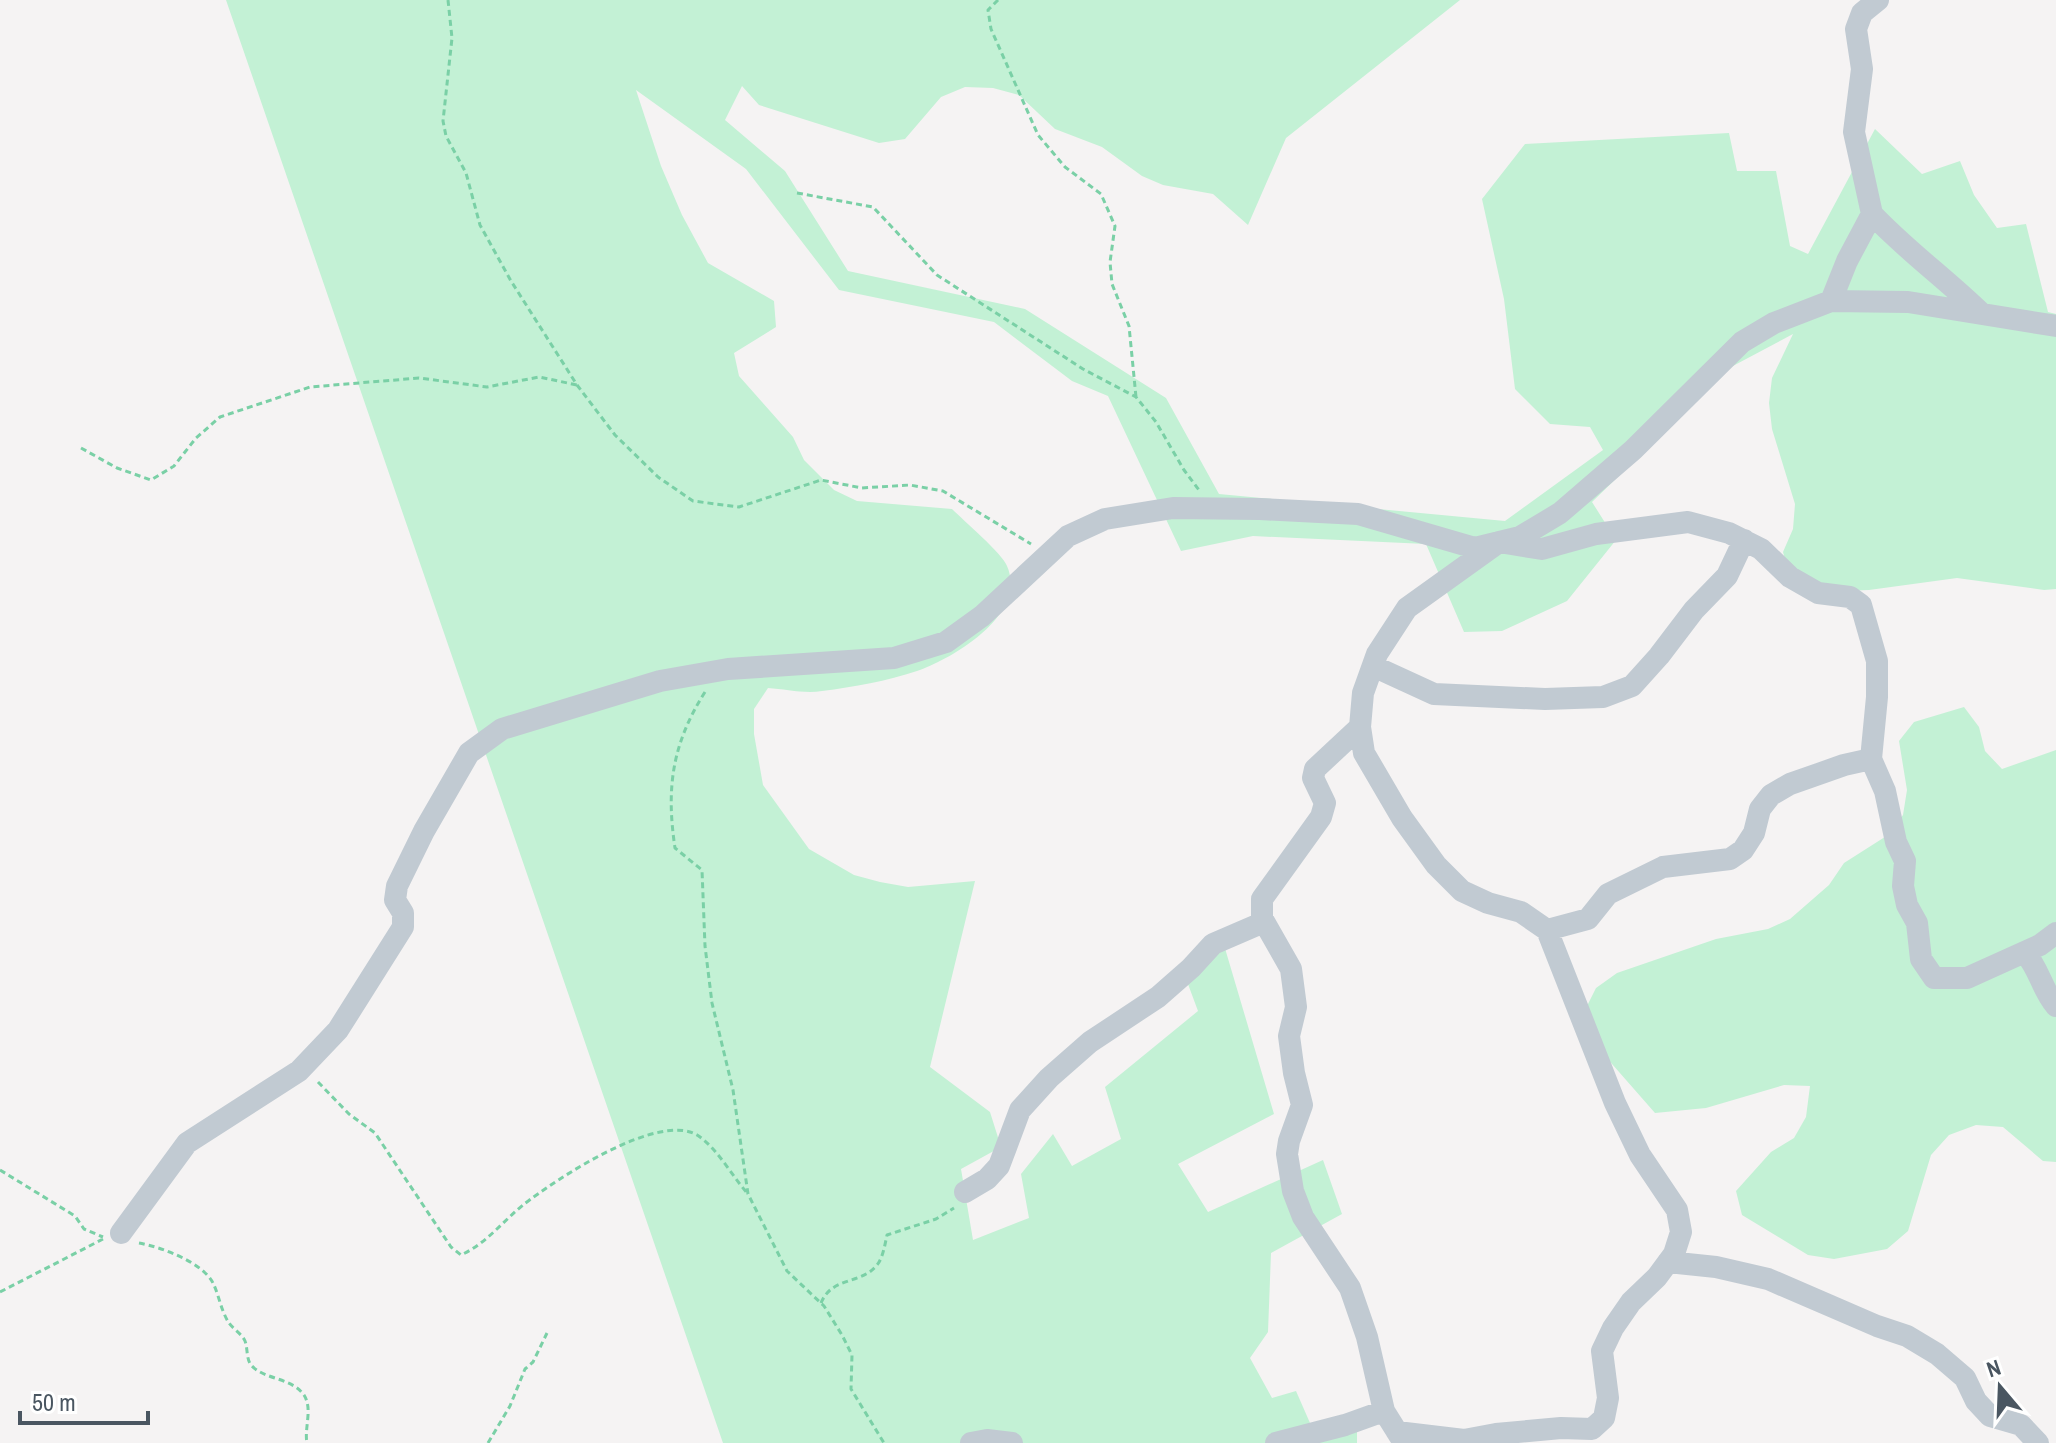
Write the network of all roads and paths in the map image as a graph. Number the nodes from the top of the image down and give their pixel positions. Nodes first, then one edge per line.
1 (448, 0) edge
2 (998, 0) edge
3 (1878, 0) edge
4 (797, 193) dead end
5 (1872, 214) junction
6 (1831, 301) junction
7 (1982, 314) junction
8 (2056, 326) edge
9 (577, 385) junction
10 (1136, 397) junction
11 (81, 448) dead end
12 (1213, 509) junction
13 (1744, 540) junction
14 (1499, 542) junction
15 (1048, 555) junction
16 (1373, 666) junction
17 (719, 671) junction
18 (1360, 727) junction
19 (1871, 759) junction
20 (1264, 922) junction
21 (1547, 930) junction
22 (2056, 933) edge
23 (2025, 953) junction
24 (2056, 1006) edge
25 (299, 1071) junction
26 (0, 1170) edge
27 (965, 1192) joint
28 (748, 1194) junction
29 (113, 1236) junction
30 (1668, 1262) junction
31 (0, 1292) edge
32 (821, 1303) junction
33 (547, 1333) dead end
34 (1384, 1411) junction
35 (1401, 1437) edge
36 (307, 1443) edge
37 (488, 1443) edge
38 (884, 1443) edge
39 (971, 1443) edge
40 (1012, 1443) edge
41 (1276, 1443) edge
42 (2038, 1443) edge

1 - 9 path
2 - 10 path
3 - 5 street
4 - 10 path
5 - 6 street
5 - 7 street
6 - 7 street
6 - 14 street
7 - 8 street
9 - 11 path
9 - 15 path
10 - 12 path
12 - 14 street
12 - 15 street
13 - 14 street
13 - 16 street
13 - 19 street
14 - 16 street
15 - 17 street
16 - 18 street
17 - 25 street
17 - 28 path
18 - 20 street
18 - 21 street
19 - 21 street
19 - 23 street
20 - 27 street
20 - 34 street
21 - 30 street
22 - 23 street
23 - 24 street
25 - 28 path
25 - 29 street
26 - 29 path
27 - 32 path
28 - 32 path
29 - 31 path
29 - 36 path
30 - 35 street
30 - 42 street
32 - 38 path
33 - 37 path
34 - 35 street
34 - 41 street
39 - 40 street

